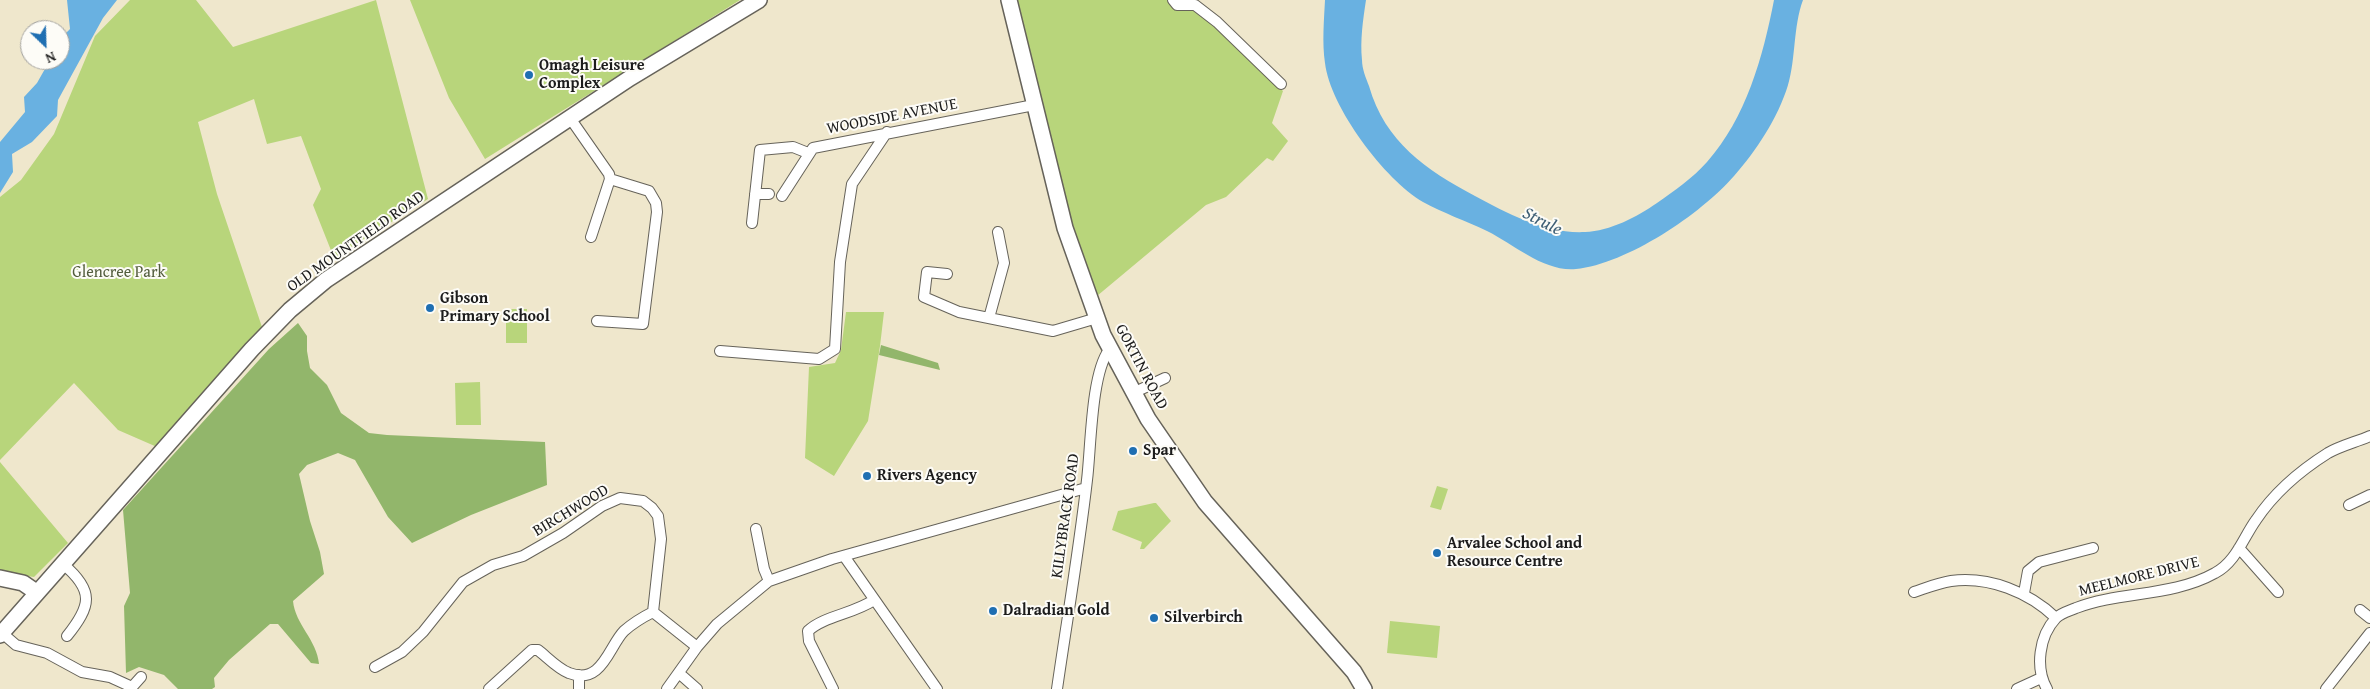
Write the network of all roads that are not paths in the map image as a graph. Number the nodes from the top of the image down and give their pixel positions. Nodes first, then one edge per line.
1 (759, 0) edge
2 (1009, 0) edge
3 (1175, 3) edge
4 (1281, 84) dead end
5 (1034, 105) junction
6 (570, 118) junction
7 (887, 132) junction
8 (808, 153) junction
9 (610, 179) junction
10 (755, 194) junction
11 (769, 194) dead end
12 (782, 196) dead end
13 (752, 223) dead end
14 (998, 232) dead end
15 (591, 237) dead end
16 (947, 274) dead end
17 (989, 318) junction
18 (1097, 318) junction
19 (597, 321) dead end
20 (1109, 350) junction
21 (720, 351) dead end
22 (1165, 378) dead end
23 (1134, 393) junction
24 (2370, 436) edge
25 (1086, 488) junction
26 (2370, 495) edge
27 (2349, 505) dead end
28 (756, 529) dead end
29 (2093, 548) dead end
30 (2240, 548) junction
31 (844, 556) junction
32 (63, 564) junction
33 (0, 578) edge
34 (770, 581) junction
35 (36, 592) junction
36 (1914, 592) dead end
37 (2278, 592) dead end
38 (2024, 593) junction
39 (874, 600) junction
40 (2360, 610) dead end
41 (653, 612) junction
42 (2056, 618) junction
43 (2370, 618) edge
44 (2370, 633) edge
45 (1, 634) edge
46 (67, 636) dead end
47 (697, 647) junction
48 (376, 667) dead end
49 (680, 674) junction
50 (579, 675) junction
51 (141, 677) dead end
52 (2040, 678) junction
53 (489, 689) edge
54 (578, 689) edge
55 (667, 689) edge
56 (697, 689) edge
57 (833, 689) edge
58 (937, 689) edge
59 (1057, 689) edge
60 (1364, 689) edge
61 (2017, 689) edge
62 (2047, 689) edge
63 (2326, 689) edge

1 - 6 street, OLD MOUNTFIELD ROAD
2 - 5 street, GORTIN ROAD
3 - 4 street
5 - 7 street, WOODSIDE AVENUE
5 - 18 street, GORTIN ROAD
6 - 9 street
6 - 32 street, OLD MOUNTFIELD ROAD
7 - 8 street, WOODSIDE AVENUE
7 - 21 street
8 - 10 street
8 - 12 street
9 - 15 street
9 - 19 street
10 - 11 street
10 - 13 street
14 - 17 street
16 - 17 street
17 - 18 street
18 - 20 street, GORTIN ROAD
20 - 23 street, GORTIN ROAD
20 - 25 street, KILLYBRACK ROAD
22 - 23 street
23 - 60 street, GORTIN ROAD
24 - 30 street, MEELMORE DRIVE
25 - 31 street
25 - 59 street, KILLYBRACK ROAD
26 - 27 street
28 - 34 street
29 - 38 street
30 - 37 street
30 - 42 street, MEELMORE DRIVE
31 - 34 street
31 - 39 street
32 - 35 street, OLD MOUNTFIELD ROAD
32 - 46 street
33 - 35 street
34 - 47 street
35 - 45 street, OLD MOUNTFIELD ROAD
36 - 38 street
38 - 42 street
39 - 57 street
39 - 58 street
40 - 43 street
41 - 47 street
41 - 48 street, BIRCHWOOD
41 - 50 street
42 - 52 street
44 - 63 street
45 - 51 street
47 - 49 street
49 - 55 street
49 - 56 street
50 - 53 street
50 - 54 street
52 - 61 street
52 - 62 street

